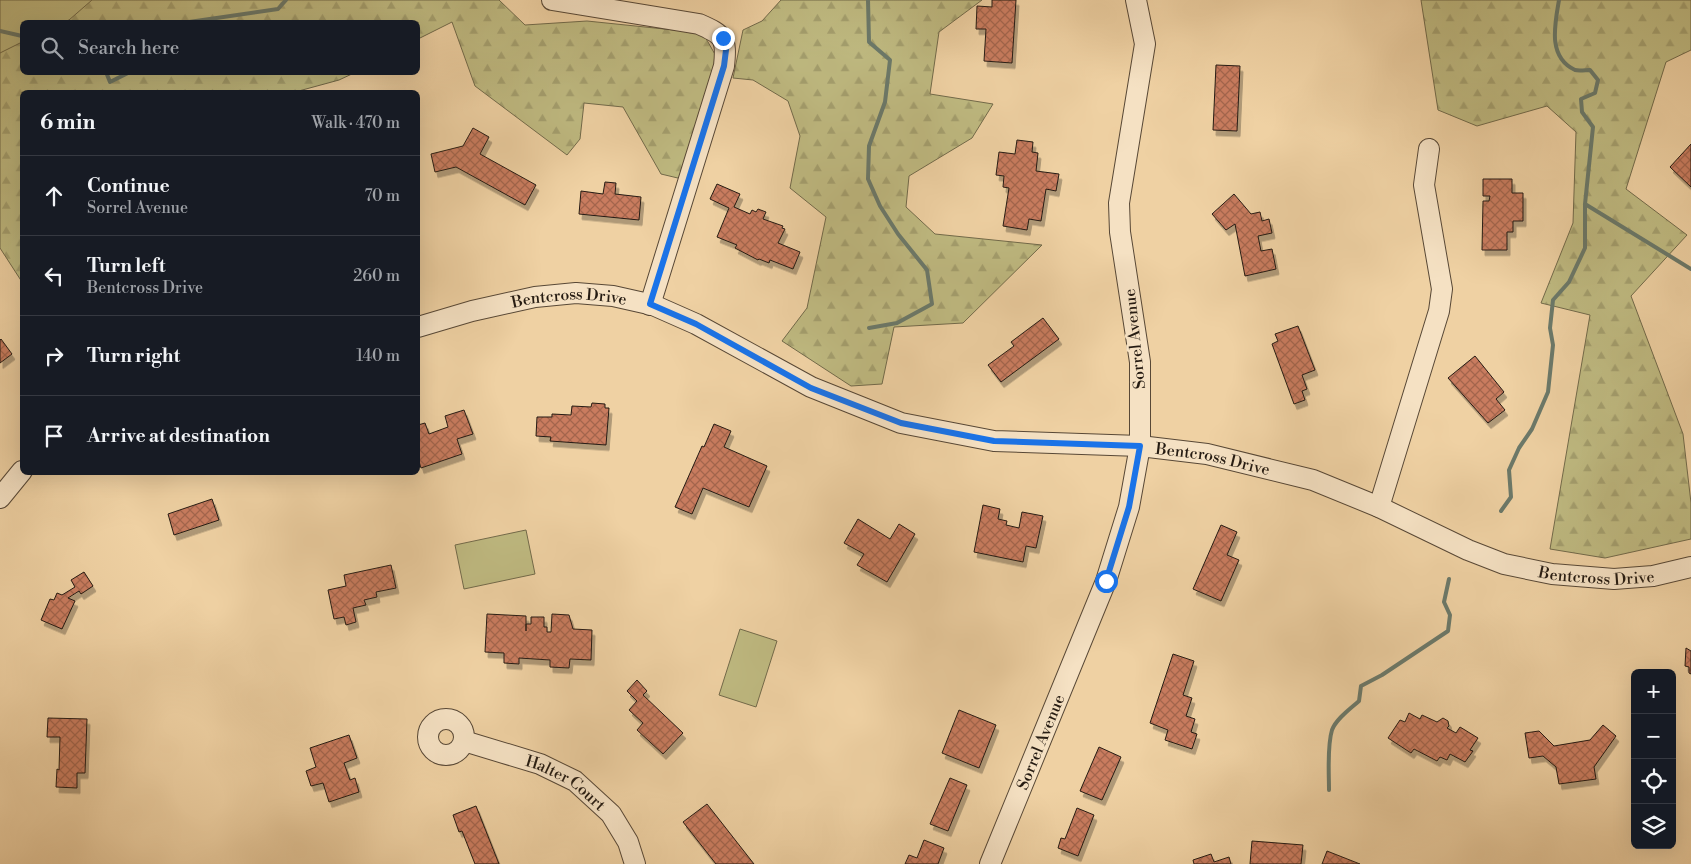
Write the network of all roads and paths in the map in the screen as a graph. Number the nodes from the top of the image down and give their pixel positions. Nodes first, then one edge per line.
1 (552, 0) edge
2 (1136, 0) edge
3 (1429, 149) dead end
4 (650, 304) junction
5 (420, 326) edge
6 (1140, 446) junction
7 (20, 473) edge
8 (0, 498) edge
9 (1379, 507) junction
10 (1691, 567) edge
11 (464, 741) dead end
12 (636, 864) edge
13 (990, 864) edge

1 - 4 street
2 - 6 street, Sorrel Avenue
3 - 9 street
4 - 5 street, Bentcross Drive
4 - 6 street, Bentcross Drive
6 - 9 street, Bentcross Drive
6 - 13 street, Sorrel Avenue
7 - 8 street
9 - 10 street, Bentcross Drive
11 - 12 street, Halter Court

